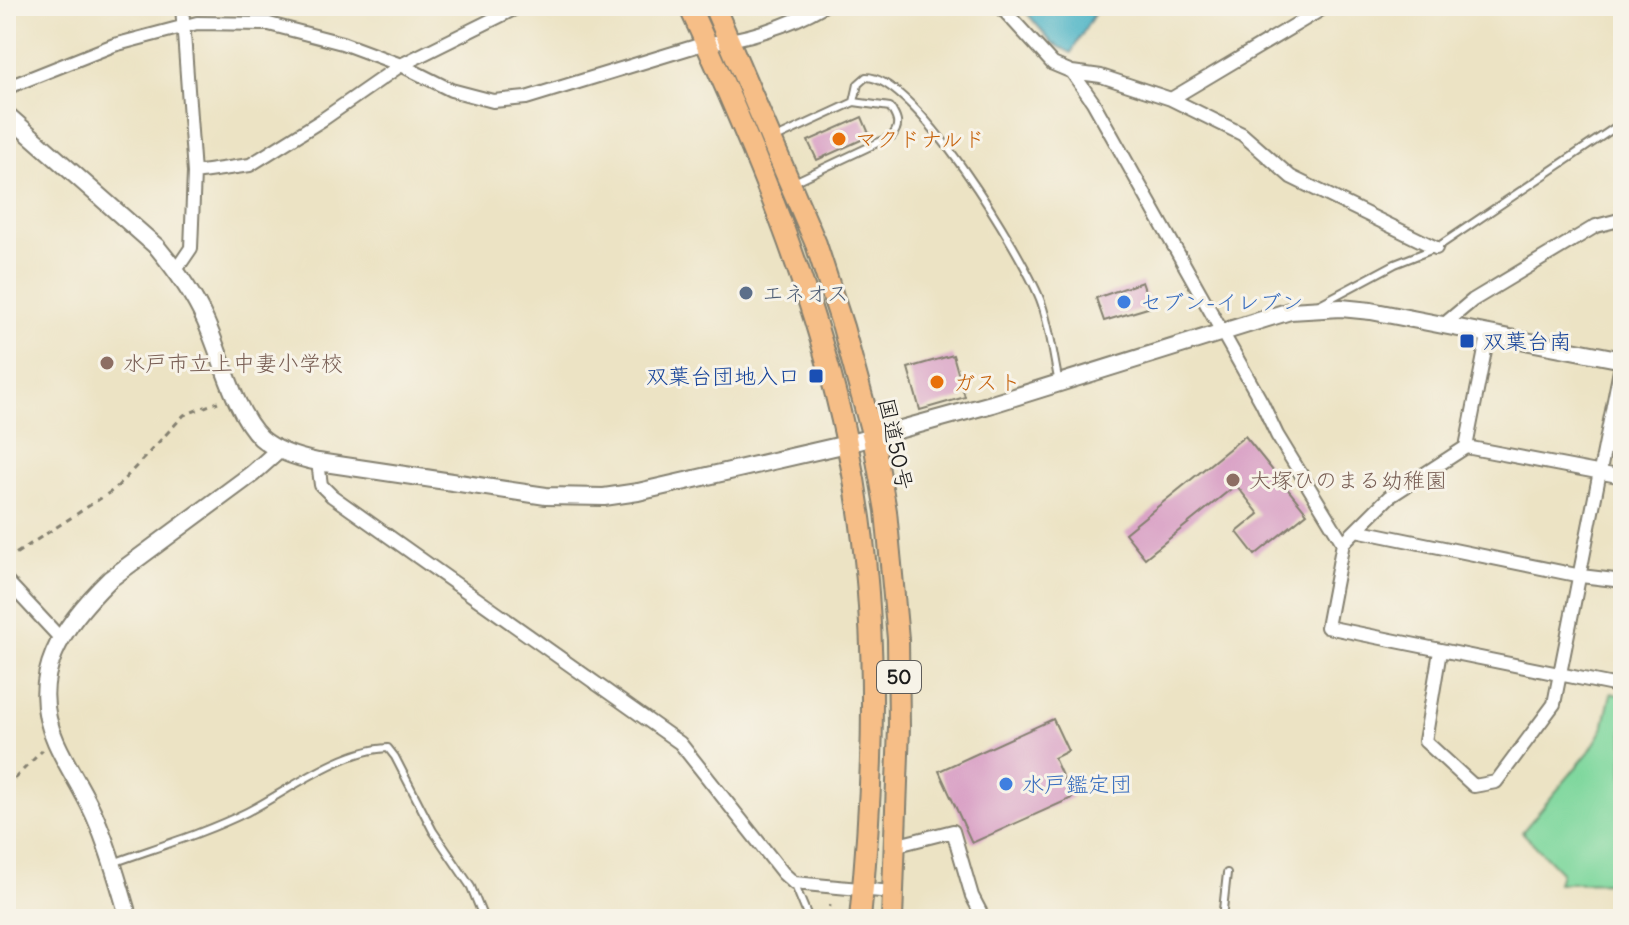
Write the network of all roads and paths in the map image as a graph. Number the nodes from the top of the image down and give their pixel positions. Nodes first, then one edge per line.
1 (182, 6) edge
2 (520, 6) edge
3 (689, 6) edge
4 (714, 6) edge
5 (823, 6) edge
6 (1000, 6) edge
7 (1327, 6) edge
8 (184, 27) junction
9 (730, 41) junction
10 (706, 43) junction
11 (401, 65) junction
12 (1072, 72) junction
13 (6, 88) edge
14 (1171, 99) junction
15 (854, 102) junction
16 (6, 114) edge
17 (1623, 122) edge
18 (773, 139) junction
19 (194, 173) junction
20 (792, 184) junction
21 (1622, 223) edge
22 (1436, 248) junction
23 (176, 270) junction
24 (1313, 308) junction
25 (1442, 326) junction
26 (1222, 332) junction
27 (1488, 335) junction
28 (1622, 360) edge
29 (1060, 385) junction
30 (236, 395) junction
31 (873, 437) junction
32 (847, 444) junction
33 (1466, 447) junction
34 (279, 450) junction
35 (318, 462) junction
36 (1601, 474) junction
37 (1623, 477) edge
38 (1356, 530) junction
39 (1343, 543) junction
40 (6, 560) edge
41 (1581, 576) junction
42 (6, 580) edge
43 (1623, 581) edge
44 (61, 639) junction
45 (1440, 651) junction
46 (1561, 675) junction
47 (1623, 687) edge
48 (56, 742) junction
49 (6, 787) edge
50 (894, 846) junction
51 (113, 863) junction
52 (1227, 873) dead end
53 (794, 883) junction
54 (863, 889) junction
55 (892, 892) junction
56 (830, 905) dead end
57 (925, 908) dead end
58 (129, 919) edge
59 (484, 919) edge
60 (809, 919) edge
61 (828, 919) edge
62 (860, 919) edge
63 (892, 919) edge
64 (924, 919) edge
65 (984, 919) edge
66 (1222, 919) edge

1 - 8 street
2 - 11 street
3 - 10 highway, 50
4 - 9 highway, 国道50号 / 50
5 - 9 street
6 - 12 street
7 - 14 street
8 - 11 street
8 - 13 street
8 - 19 street
9 - 10 street
9 - 18 highway, 国道50号 / 50
10 - 11 street
10 - 32 highway, 50
11 - 19 street
12 - 14 street
12 - 26 street
14 - 22 street
15 - 18 lane
15 - 20 lane
15 - 29 lane
16 - 23 street
17 - 22 lane
18 - 20 highway, 国道50号 / 50
19 - 23 street
20 - 31 highway, 国道50号 / 50
21 - 25 street
22 - 24 lane
23 - 30 street
24 - 25 street
24 - 26 street
25 - 27 street
26 - 29 street
26 - 39 street
27 - 28 street
27 - 33 street
28 - 36 street
29 - 31 street
30 - 34 street
30 - 40 path
31 - 32 street
31 - 50 highway, 国道50号 / 50
32 - 35 street
32 - 54 highway, 50
33 - 36 street
33 - 38 street
34 - 35 street
34 - 44 street
35 - 53 street
36 - 37 street
36 - 41 street
38 - 39 street
38 - 41 street
39 - 45 street
41 - 43 street
41 - 46 street
42 - 44 street
44 - 48 street
45 - 46 street
45 - 46 street
46 - 47 street
48 - 49 path
48 - 51 street
50 - 55 highway, 国道50号 / 50
50 - 65 street
51 - 58 street
51 - 59 lane
52 - 66 lane
53 - 54 street
53 - 60 lane
54 - 55 street
54 - 62 highway, 50
55 - 63 highway, 国道50号 / 50
56 - 61 path
57 - 64 path

